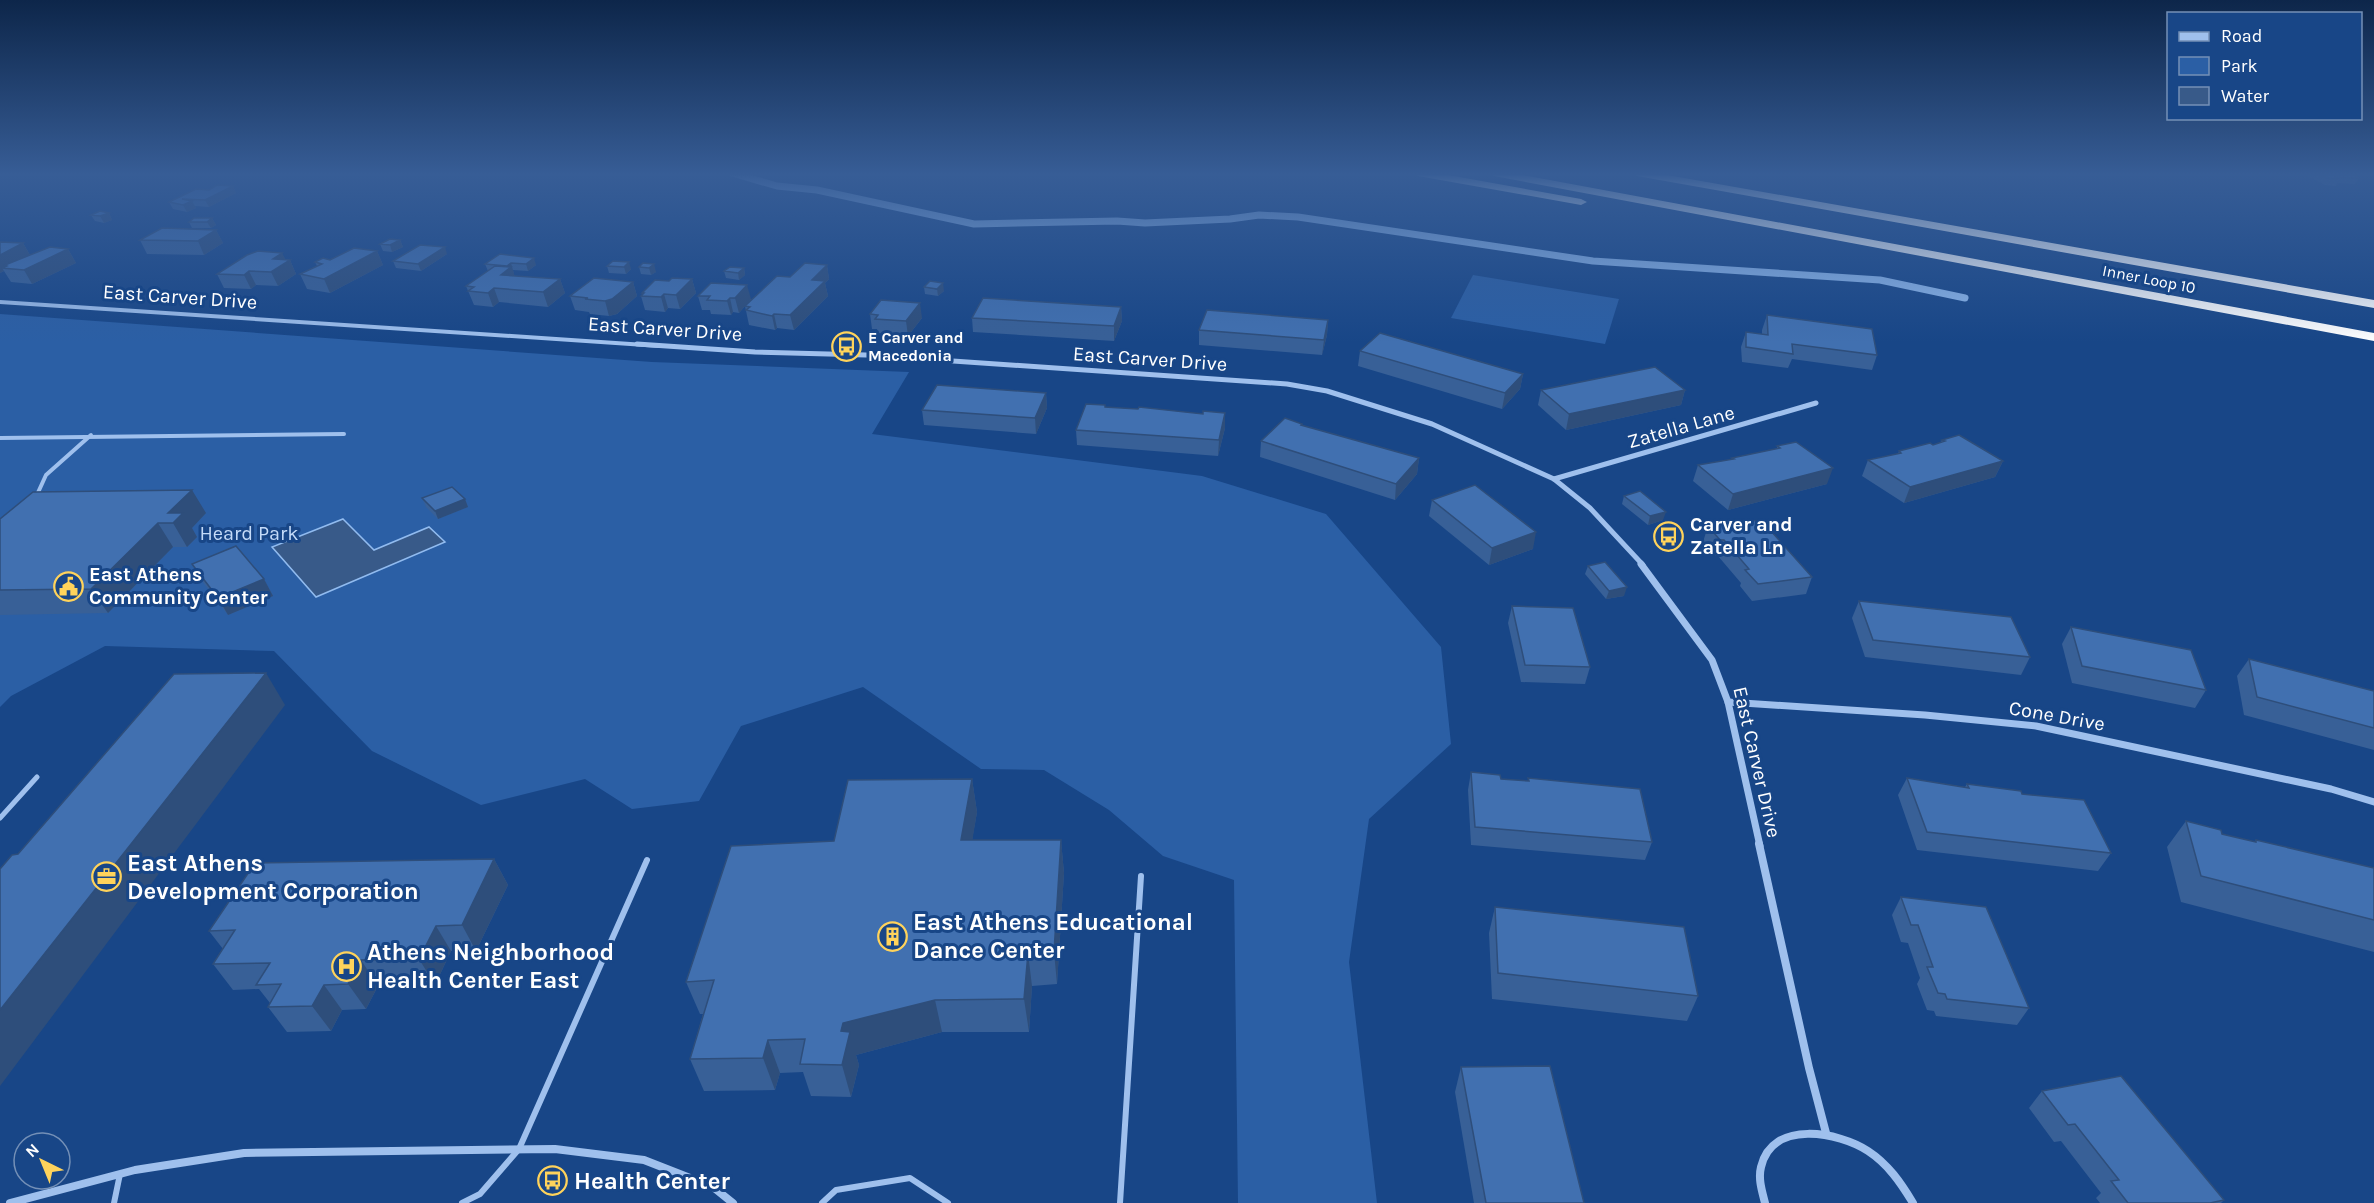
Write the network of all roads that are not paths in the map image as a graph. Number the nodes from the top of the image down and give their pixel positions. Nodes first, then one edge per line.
1 (1736, 229) edge
2 (1794, 229) edge
3 (1950, 229) edge
4 (0, 302) edge
5 (2374, 304) edge
6 (2225, 310) junction
7 (2374, 337) edge
8 (1816, 404) dead end
9 (344, 434) dead end
10 (91, 435) junction
11 (0, 438) edge
12 (1554, 479) junction
13 (34, 500) edge
14 (1728, 702) junction
15 (37, 777) dead end
16 (2374, 802) edge
17 (0, 818) edge
18 (647, 860) dead end
19 (1141, 876) dead end
20 (1826, 1133) junction
21 (519, 1149) junction
22 (120, 1174) junction
23 (10, 1203) edge
24 (114, 1203) edge
25 (462, 1203) edge
26 (733, 1203) edge
27 (822, 1203) edge
28 (948, 1203) edge
29 (1120, 1203) edge
30 (1765, 1203) edge
31 (1913, 1203) edge

1 - 6 highway
2 - 6 highway, Inner Loop 10
3 - 5 highway
4 - 12 street, East Carver Drive
6 - 7 highway, Inner Loop 10
8 - 12 street, Zatella Lane
9 - 10 lane
10 - 11 lane
10 - 13 lane
12 - 14 street, East Carver Drive
14 - 16 street, Cone Drive
14 - 20 street, East Carver Drive
15 - 17 lane
18 - 21 lane
19 - 29 lane
20 - 30 street
20 - 31 street
21 - 22 street
21 - 25 lane
21 - 26 street
22 - 23 street
22 - 24 lane
27 - 28 lane

